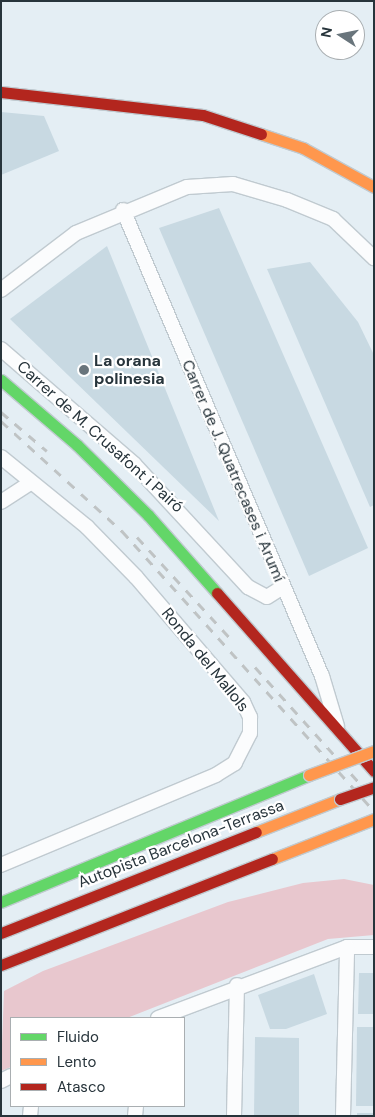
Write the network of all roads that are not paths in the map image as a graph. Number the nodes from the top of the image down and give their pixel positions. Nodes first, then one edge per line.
1 (1, 92) edge
2 (374, 187) edge
3 (123, 210) junction
4 (374, 258) edge
5 (1, 290) edge
6 (1, 349) edge
7 (1, 380) edge
8 (1, 457) edge
9 (30, 483) junction
10 (1, 502) edge
11 (283, 587) junction
12 (340, 733) junction
13 (374, 743) edge
14 (374, 751) edge
15 (357, 757) junction
16 (374, 771) edge
17 (374, 787) edge
18 (374, 819) edge
19 (1, 865) edge
20 (1, 902) edge
21 (1, 933) edge
22 (347, 947) junction
23 (374, 947) edge
24 (1, 965) edge
25 (237, 985) junction
26 (160, 1017) edge
27 (234, 1116) edge
28 (343, 1116) edge

1 - 2 main road
3 - 4 street
3 - 5 street
3 - 11 street, Carrer de J. Quatrecases i Arumí
6 - 11 street, Carrer de M. Crusafont i Pairó
7 - 12 main road
8 - 9 street, Ronda del Mallols
9 - 10 street
9 - 19 street, Ronda del Mallols
11 - 12 street, Carrer de J. Quatrecases i Arumí
12 - 16 main road
13 - 15 main road
14 - 15 main road, bridge
15 - 20 main road, bridge
17 - 21 main road, Autopista Barcelona-Terrassa, bridge
18 - 24 main road
22 - 23 street
22 - 25 street
22 - 28 street
25 - 26 street
25 - 27 street

